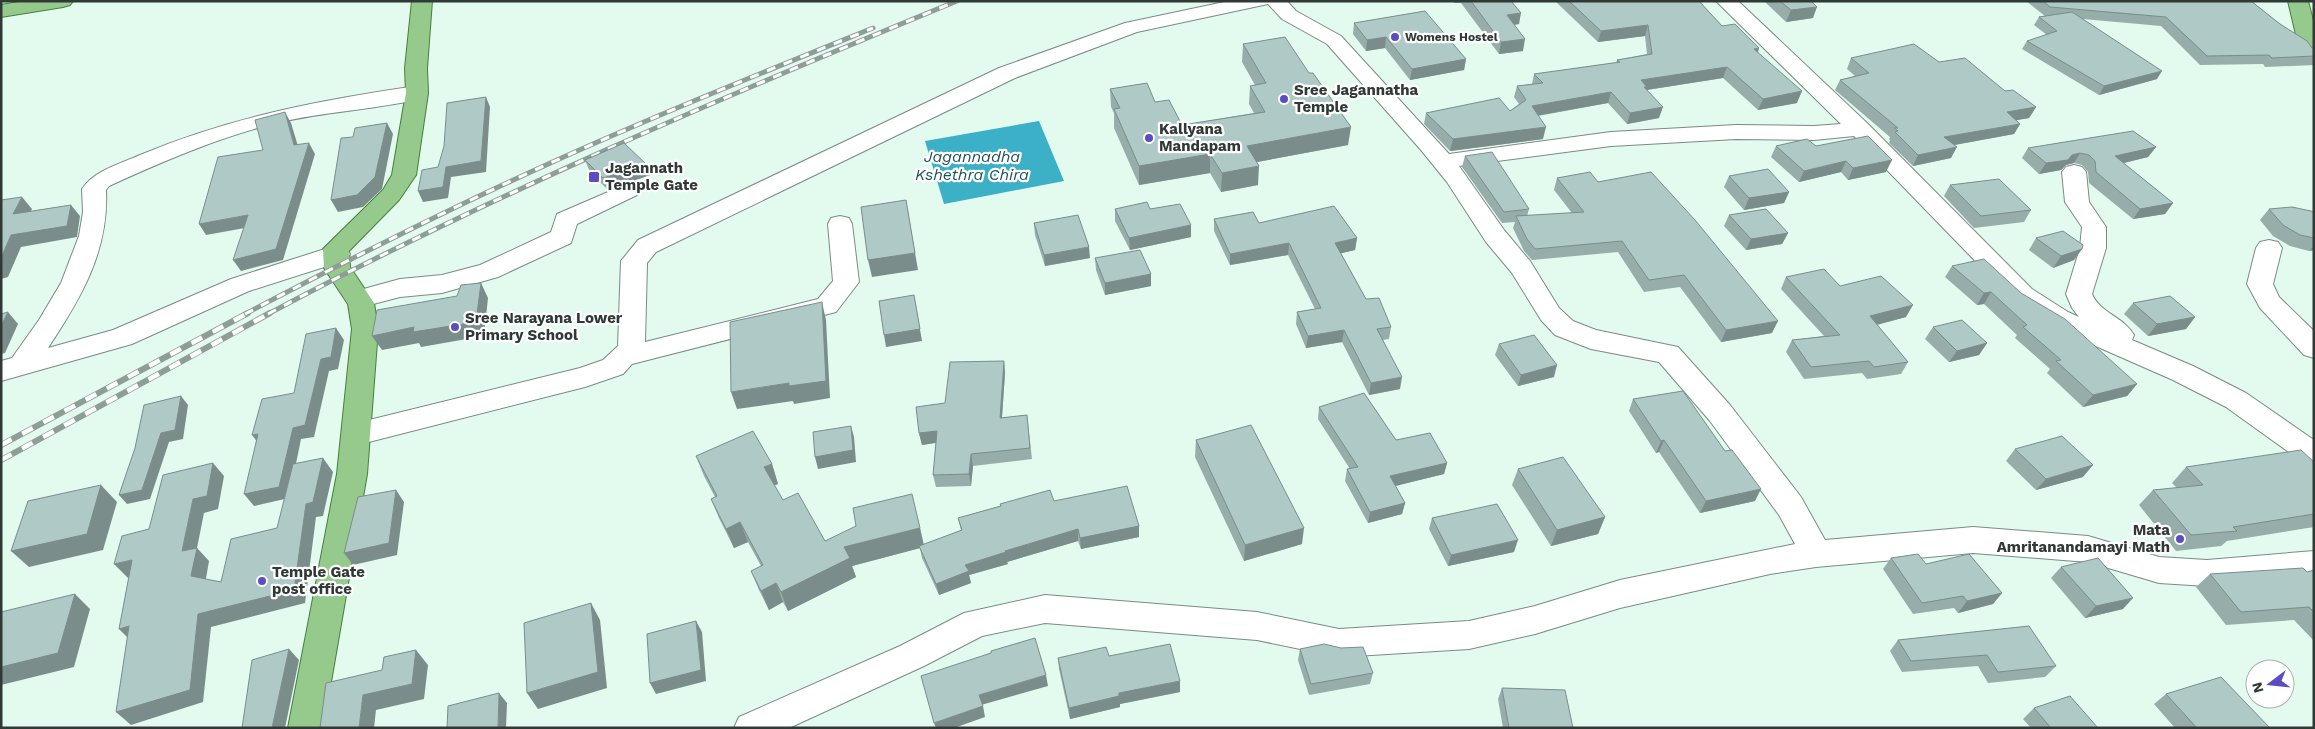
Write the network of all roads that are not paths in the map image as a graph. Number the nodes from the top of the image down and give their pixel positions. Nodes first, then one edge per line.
1 (63, 1) edge
2 (422, 1) edge
3 (1260, 1) edge
4 (1276, 1) edge
5 (1726, 1) edge
6 (2298, 1) edge
7 (1, 11) edge
8 (2314, 52) edge
9 (417, 93) junction
10 (1860, 129) junction
11 (1442, 161) junction
12 (2074, 172) dead end
13 (629, 190) dead end
14 (840, 224) dead end
15 (2269, 248) dead end
16 (336, 254) junction
17 (358, 299) junction
18 (2314, 348) edge
19 (2142, 355) junction
20 (623, 357) junction
21 (11, 369) edge
22 (357, 434) junction
23 (2314, 455) edge
24 (1816, 554) junction
25 (2314, 564) edge
26 (305, 728) edge
27 (752, 728) edge

1 - 7 main road
2 - 9 main road
3 - 20 street
4 - 11 street
5 - 10 street
6 - 8 main road
9 - 16 main road
9 - 21 street
10 - 11 street
10 - 19 street
11 - 24 street
12 - 19 street
13 - 17 street
14 - 20 street
15 - 18 street
16 - 17 main road
16 - 21 street
17 - 22 main road
19 - 23 street
20 - 22 street
22 - 26 main road
24 - 25 street
24 - 27 street

